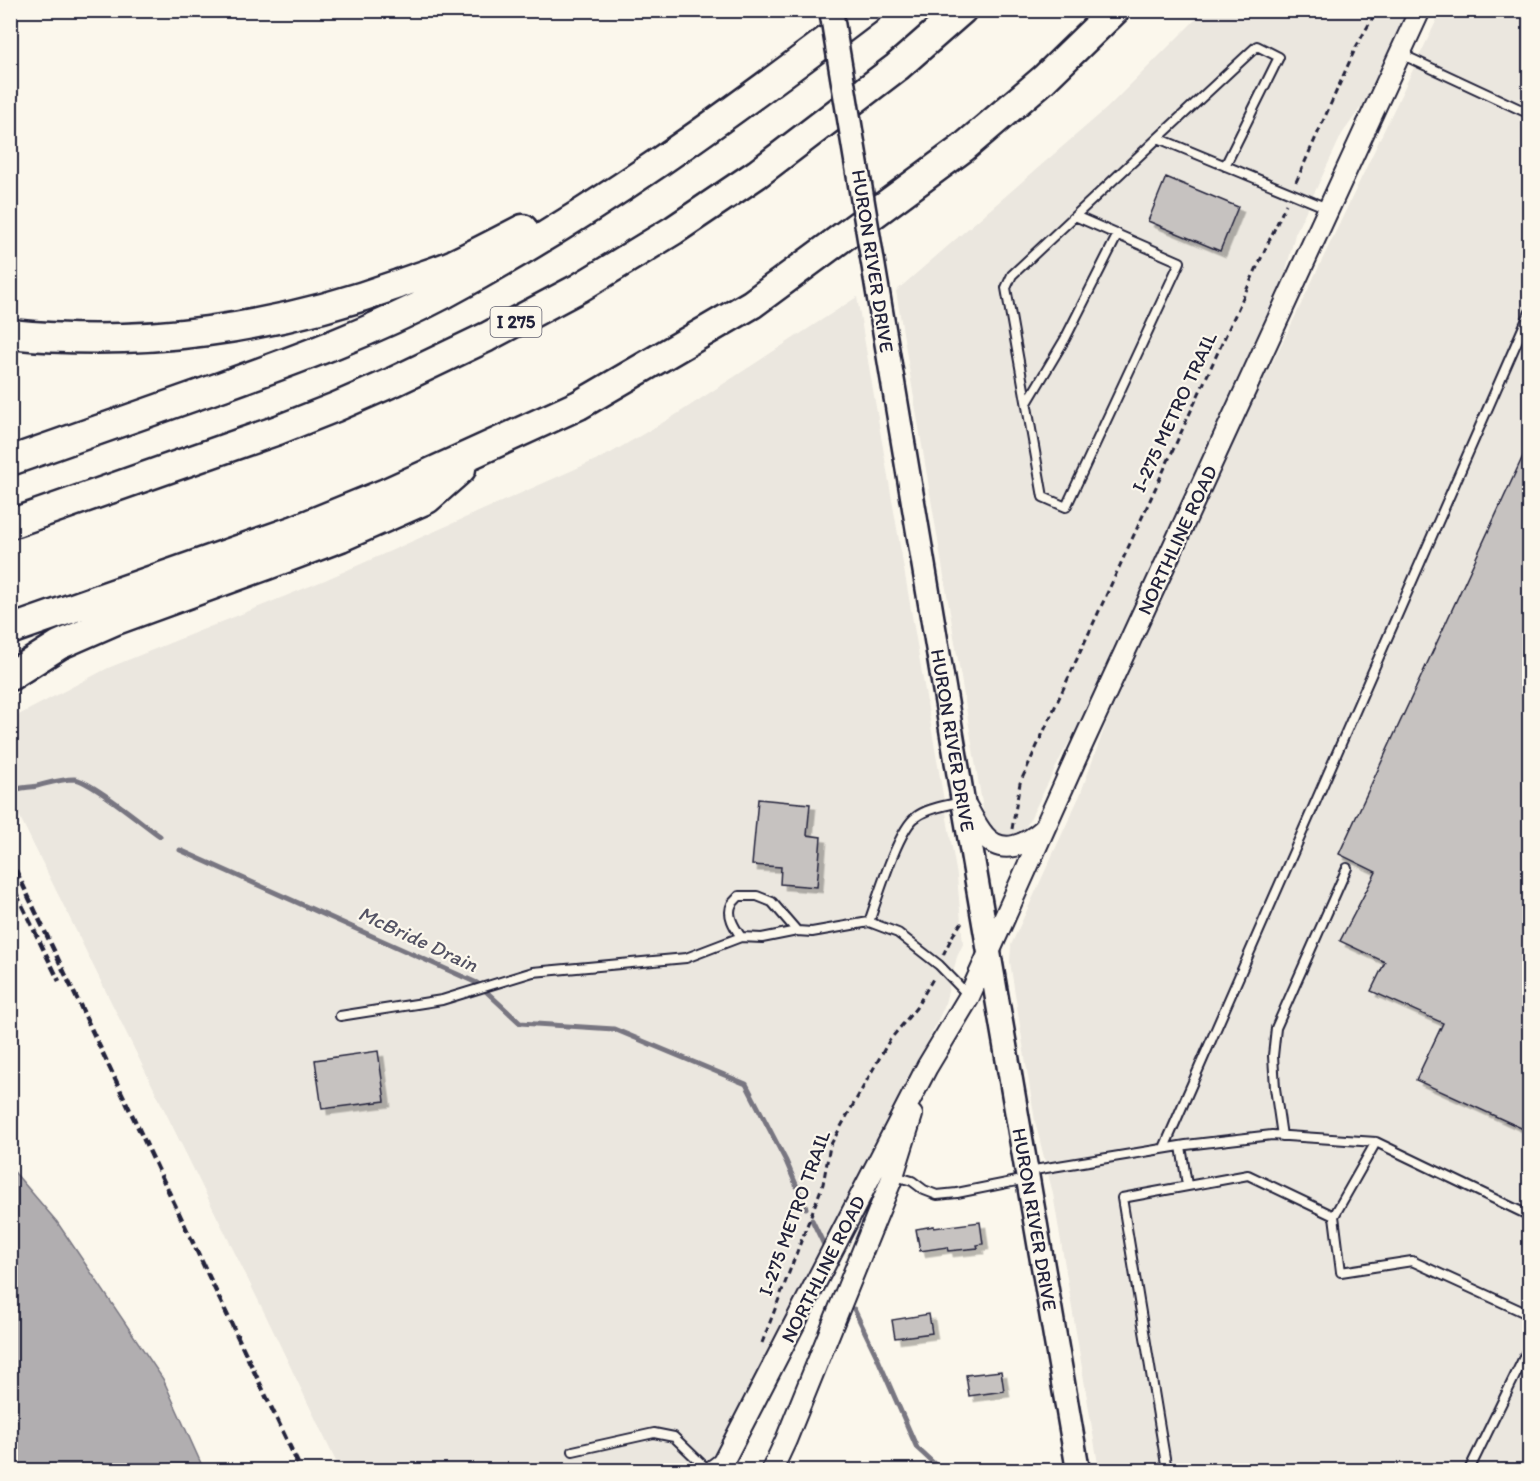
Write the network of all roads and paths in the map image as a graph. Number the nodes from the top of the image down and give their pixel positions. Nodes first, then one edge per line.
1 (831, 10) edge
2 (867, 10) edge
3 (962, 10) edge
4 (1115, 10) edge
5 (1377, 10) edge
6 (1420, 10) edge
7 (1400, 54) junction
8 (1530, 114) edge
9 (718, 120) junction
10 (1158, 138) junction
11 (1224, 166) junction
12 (1291, 193) junction
13 (1329, 208) junction
14 (1076, 216) junction
15 (1118, 234) junction
16 (1530, 312) edge
17 (10, 334) edge
18 (1027, 403) junction
19 (483, 449) junction
20 (10, 461) edge
21 (10, 524) edge
22 (10, 630) edge
23 (10, 676) edge
24 (963, 801) junction
25 (1046, 827) junction
26 (1012, 830) dead end
27 (1347, 868) dead end
28 (869, 922) junction
29 (962, 923) dead end
30 (797, 931) junction
31 (741, 937) junction
32 (989, 952) junction
33 (942, 957) dead end
34 (934, 978) dead end
35 (969, 997) junction
36 (340, 1016) dead end
37 (927, 1067) junction
38 (1282, 1136) junction
39 (1376, 1142) junction
40 (1181, 1146) junction
41 (1164, 1148) junction
42 (1027, 1175) junction
43 (893, 1176) junction
44 (1187, 1185) junction
45 (1334, 1216) junction
46 (1530, 1216) edge
47 (1530, 1315) edge
48 (1530, 1345) edge
49 (760, 1349) dead end
50 (573, 1451) dead end
51 (728, 1452) junction
52 (719, 1470) edge
53 (772, 1470) edge
54 (1078, 1470) edge
55 (1167, 1470) edge
56 (1469, 1470) edge

1 - 24 main road, HURON RIVER DRIVE, bridge
2 - 9 highway
3 - 21 highway, I 275
4 - 19 highway
5 - 12 path, I-275 METRO TRAIL
6 - 7 street, NORTHLINE ROAD
7 - 8 lane
7 - 13 street, NORTHLINE ROAD
9 - 17 highway
9 - 20 highway
10 - 11 lane
10 - 11 lane
10 - 14 lane
11 - 12 lane
12 - 13 lane
12 - 26 path, I-275 METRO TRAIL
13 - 25 street, NORTHLINE ROAD
14 - 15 lane
14 - 18 lane
15 - 18 lane
15 - 18 lane
16 - 41 lane
19 - 22 highway
19 - 23 highway
24 - 25 street
24 - 28 lane
24 - 32 main road, HURON RIVER DRIVE
25 - 32 street, NORTHLINE ROAD
27 - 38 lane
28 - 30 lane
28 - 35 lane
29 - 33 path
30 - 31 lane
30 - 31 lane
31 - 36 lane
32 - 35 street, NORTHLINE ROAD
32 - 42 main road, HURON RIVER DRIVE
34 - 49 path, I-275 METRO TRAIL
35 - 37 street, NORTHLINE ROAD
37 - 43 street, NORTHLINE ROAD
37 - 51 street, NORTHLINE ROAD
38 - 39 lane
38 - 40 lane
39 - 45 lane
39 - 46 lane
40 - 41 lane
40 - 44 lane
41 - 42 lane
42 - 43 lane
42 - 54 main road, HURON RIVER DRIVE
43 - 53 street, NORTHLINE ROAD
44 - 45 lane
44 - 55 lane
45 - 47 lane
48 - 56 lane
50 - 51 lane
51 - 52 street, NORTHLINE ROAD

